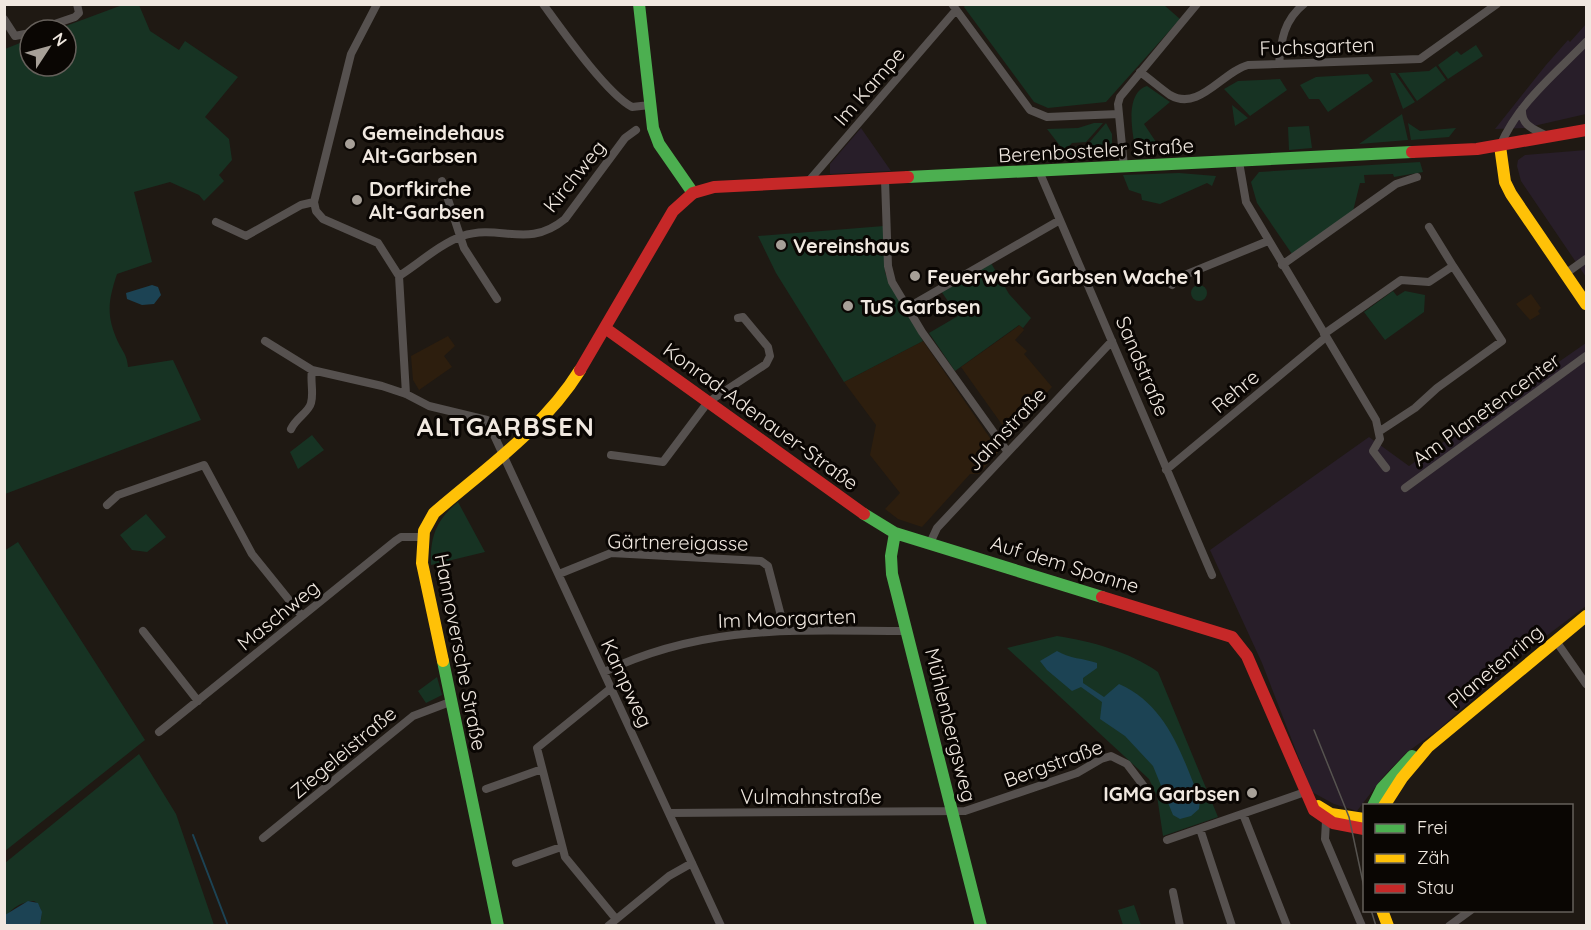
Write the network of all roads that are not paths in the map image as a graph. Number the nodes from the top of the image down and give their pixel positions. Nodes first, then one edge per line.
1 (77, 4) edge
2 (377, 4) edge
3 (543, 4) edge
4 (639, 4) edge
5 (1197, 4) edge
6 (1304, 4) edge
7 (1497, 4) edge
8 (954, 7) edge
9 (72, 18) edge
10 (4, 19) edge
11 (18, 35) edge
12 (1587, 42) edge
13 (1279, 64) junction
14 (1140, 72) junction
15 (650, 105) junction
16 (1522, 108) junction
17 (1119, 114) junction
18 (636, 130) dead end
19 (1587, 130) edge
20 (1550, 137) junction
21 (1500, 146) junction
22 (1239, 162) junction
23 (1124, 167) junction
24 (1039, 171) junction
25 (1417, 177) dead end
26 (885, 180) junction
27 (442, 181) dead end
28 (807, 183) junction
29 (693, 193) junction
30 (314, 202) junction
31 (1060, 220) junction
32 (216, 222) dead end
33 (1428, 228) dead end
34 (460, 237) junction
35 (1268, 240) junction
36 (1587, 259) edge
37 (1282, 265) junction
38 (1454, 266) junction
39 (1565, 274) junction
40 (399, 276) junction
41 (1172, 285) dead end
42 (497, 299) dead end
43 (1587, 304) edge
44 (907, 308) junction
45 (738, 318) dead end
46 (605, 328) junction
47 (1325, 336) junction
48 (1112, 341) junction
49 (265, 342) dead end
50 (1587, 356) edge
51 (312, 370) junction
52 (406, 394) junction
53 (708, 402) junction
54 (291, 429) dead end
55 (1380, 431) junction
56 (1007, 451) junction
57 (503, 453) junction
58 (611, 455) dead end
59 (1386, 468) dead end
60 (1166, 470) junction
61 (1405, 488) dead end
62 (107, 505) dead end
63 (895, 533) junction
64 (422, 537) junction
65 (930, 543) junction
66 (559, 573) junction
67 (1212, 575) dead end
68 (302, 616) junction
69 (1587, 616) edge
70 (143, 631) dead end
71 (785, 631) junction
72 (907, 631) junction
73 (1556, 641) junction
74 (604, 672) junction
75 (1587, 684) edge
76 (611, 688) junction
77 (198, 700) junction
78 (450, 702) junction
79 (159, 732) dead end
80 (1428, 747) junction
81 (542, 769) junction
82 (486, 789) dead end
83 (1149, 793) dead end
84 (1307, 797) junction
85 (1374, 804) edge
86 (1385, 804) edge
87 (953, 812) junction
88 (669, 813) junction
89 (1243, 814) junction
90 (1363, 819) edge
91 (1326, 820) junction
92 (1200, 829) junction
93 (1363, 829) edge
94 (263, 838) dead end
95 (1167, 840) dead end
96 (561, 847) junction
97 (516, 863) dead end
98 (692, 863) junction
99 (1173, 892) dead end
100 (1468, 912) edge
101 (616, 919) junction
102 (498, 926) edge
103 (608, 926) edge
104 (721, 926) edge
105 (981, 926) edge
106 (1180, 926) edge
107 (1233, 926) edge
108 (1287, 926) edge
109 (1362, 926) edge
110 (1449, 926) edge

1 - 9 street
2 - 30 street
3 - 15 street
4 - 15 street
5 - 14 street
6 - 13 street
7 - 13 street, Fuchsgarten
8 - 17 street
8 - 28 street, Im Kampe
10 - 11 street
12 - 16 street
13 - 14 street, Fuchsgarten
14 - 17 street
15 - 29 street
16 - 20 street
16 - 21 street
17 - 23 street
18 - 34 street, Kirchweg
19 - 20 street, Berenbosteler Straße
20 - 21 street, Berenbosteler Straße
21 - 22 street, Berenbosteler Straße
21 - 39 street
22 - 23 street, Berenbosteler Straße
22 - 35 street
23 - 24 street, Berenbosteler Straße
24 - 26 street, Berenbosteler Straße
24 - 31 street, Sandstraße
25 - 37 street
26 - 28 street, Berenbosteler Straße
26 - 44 street
27 - 34 street
28 - 29 street, Berenbosteler Straße
29 - 46 street, Hannoversche Straße
30 - 32 street
30 - 40 street
31 - 44 street
31 - 48 street, Sandstraße
33 - 38 street
34 - 40 street, Kirchweg
34 - 42 street
35 - 37 street
35 - 41 street
36 - 39 street
37 - 47 street
38 - 47 street, Rehre
38 - 55 street
39 - 43 street
40 - 52 street
44 - 56 street
45 - 53 street
46 - 53 street, Konrad-Adenauer-Straße
46 - 57 street, Hannoversche Straße
47 - 55 street
47 - 60 street, Rehre
48 - 56 street, Jahnstraße
48 - 60 street, Sandstraße
49 - 51 street, Kampweg
50 - 61 street, Am Planetencenter
51 - 52 street, Kampweg
51 - 54 street
52 - 57 street, Kampweg
53 - 58 street
53 - 63 street, Konrad-Adenauer-Straße
55 - 59 street
56 - 65 street, Jahnstraße
57 - 64 street, Hannoversche Straße
57 - 66 street, Kampweg
60 - 67 street, Sandstraße
62 - 68 street
63 - 65 street, Auf dem Spanne
63 - 72 street, Mühlenbergsweg
64 - 68 street, Maschweg
64 - 78 street, Hannoversche Straße
65 - 84 street, Auf dem Spanne
66 - 71 street, Gärtnereigasse
66 - 74 street, Kampweg
68 - 77 street, Maschweg
69 - 73 street, Planetenring
70 - 77 street
71 - 72 street, Im Moorgarten
71 - 74 street, Im Moorgarten
72 - 87 street, Mühlenbergsweg
73 - 75 street
73 - 80 street, Planetenring
74 - 76 street, Kampweg
76 - 81 street
76 - 88 street, Kampweg
77 - 79 street, Maschweg
78 - 94 street, Ziegeleistraße
78 - 102 street, Hannoversche Straße
80 - 85 street, Planetenring
80 - 86 street, Planetenring
81 - 82 street
81 - 96 street
83 - 87 street, Bergstraße
84 - 89 street
84 - 90 street
84 - 91 street
87 - 88 street, Vulmahnstraße
87 - 105 street, Mühlenbergsweg
88 - 98 street, Kampweg
89 - 92 street
89 - 108 street
91 - 93 street
91 - 109 street
92 - 95 street
92 - 107 street
96 - 97 street
96 - 101 street
98 - 101 street
98 - 104 street, Kampweg
99 - 106 street
100 - 110 street
101 - 103 street

